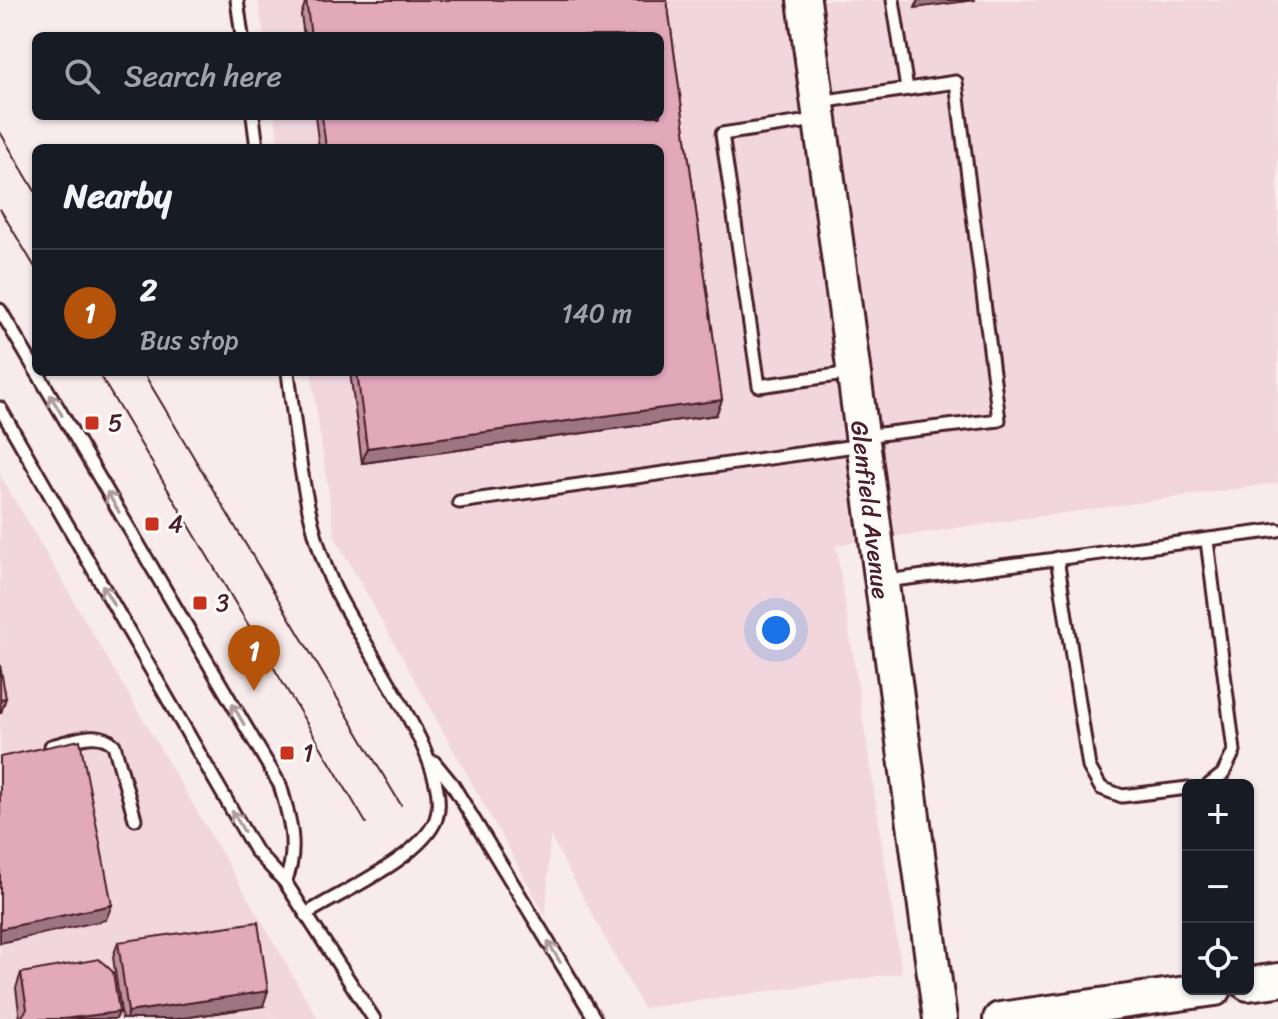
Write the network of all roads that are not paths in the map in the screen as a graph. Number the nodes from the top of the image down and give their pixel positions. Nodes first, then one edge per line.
1 (237, 0) edge
2 (804, 0) edge
3 (893, 0) edge
4 (241, 32) edge
5 (907, 89) junction
6 (819, 111) junction
7 (254, 120) edge
8 (256, 144) edge
9 (0, 310) edge
10 (32, 364) edge
11 (852, 372) junction
12 (39, 376) edge
13 (289, 376) edge
14 (0, 408) edge
15 (862, 440) junction
16 (459, 502) dead end
17 (1278, 530) edge
18 (1207, 541) junction
19 (1057, 558) junction
20 (880, 582) junction
21 (41, 748) edge
22 (429, 756) junction
23 (1217, 779) edge
24 (1182, 789) edge
25 (135, 819) dead end
26 (285, 882) junction
27 (306, 914) junction
28 (1278, 980) edge
29 (1254, 983) edge
30 (1182, 994) edge
31 (374, 1019) edge
32 (595, 1019) edge
33 (940, 1019) edge
34 (1000, 1019) edge

1 - 4 lane
2 - 6 street, Glenfield Avenue
3 - 5 lane
5 - 6 lane
5 - 15 lane
6 - 11 street, Glenfield Avenue
6 - 11 lane
7 - 8 lane
9 - 10 lane
11 - 15 street, Glenfield Avenue
26 -> 12 lane
13 - 22 lane
26 -> 14 lane
15 - 16 lane
15 - 20 street, Glenfield Avenue
17 - 18 lane
18 - 19 lane
18 - 23 lane
19 - 20 lane
19 - 24 lane
20 - 33 street, Glenfield Avenue
21 - 25 lane
22 - 27 lane
32 -> 22 lane
26 - 27 lane
27 - 31 lane
28 - 29 street
30 - 34 street

